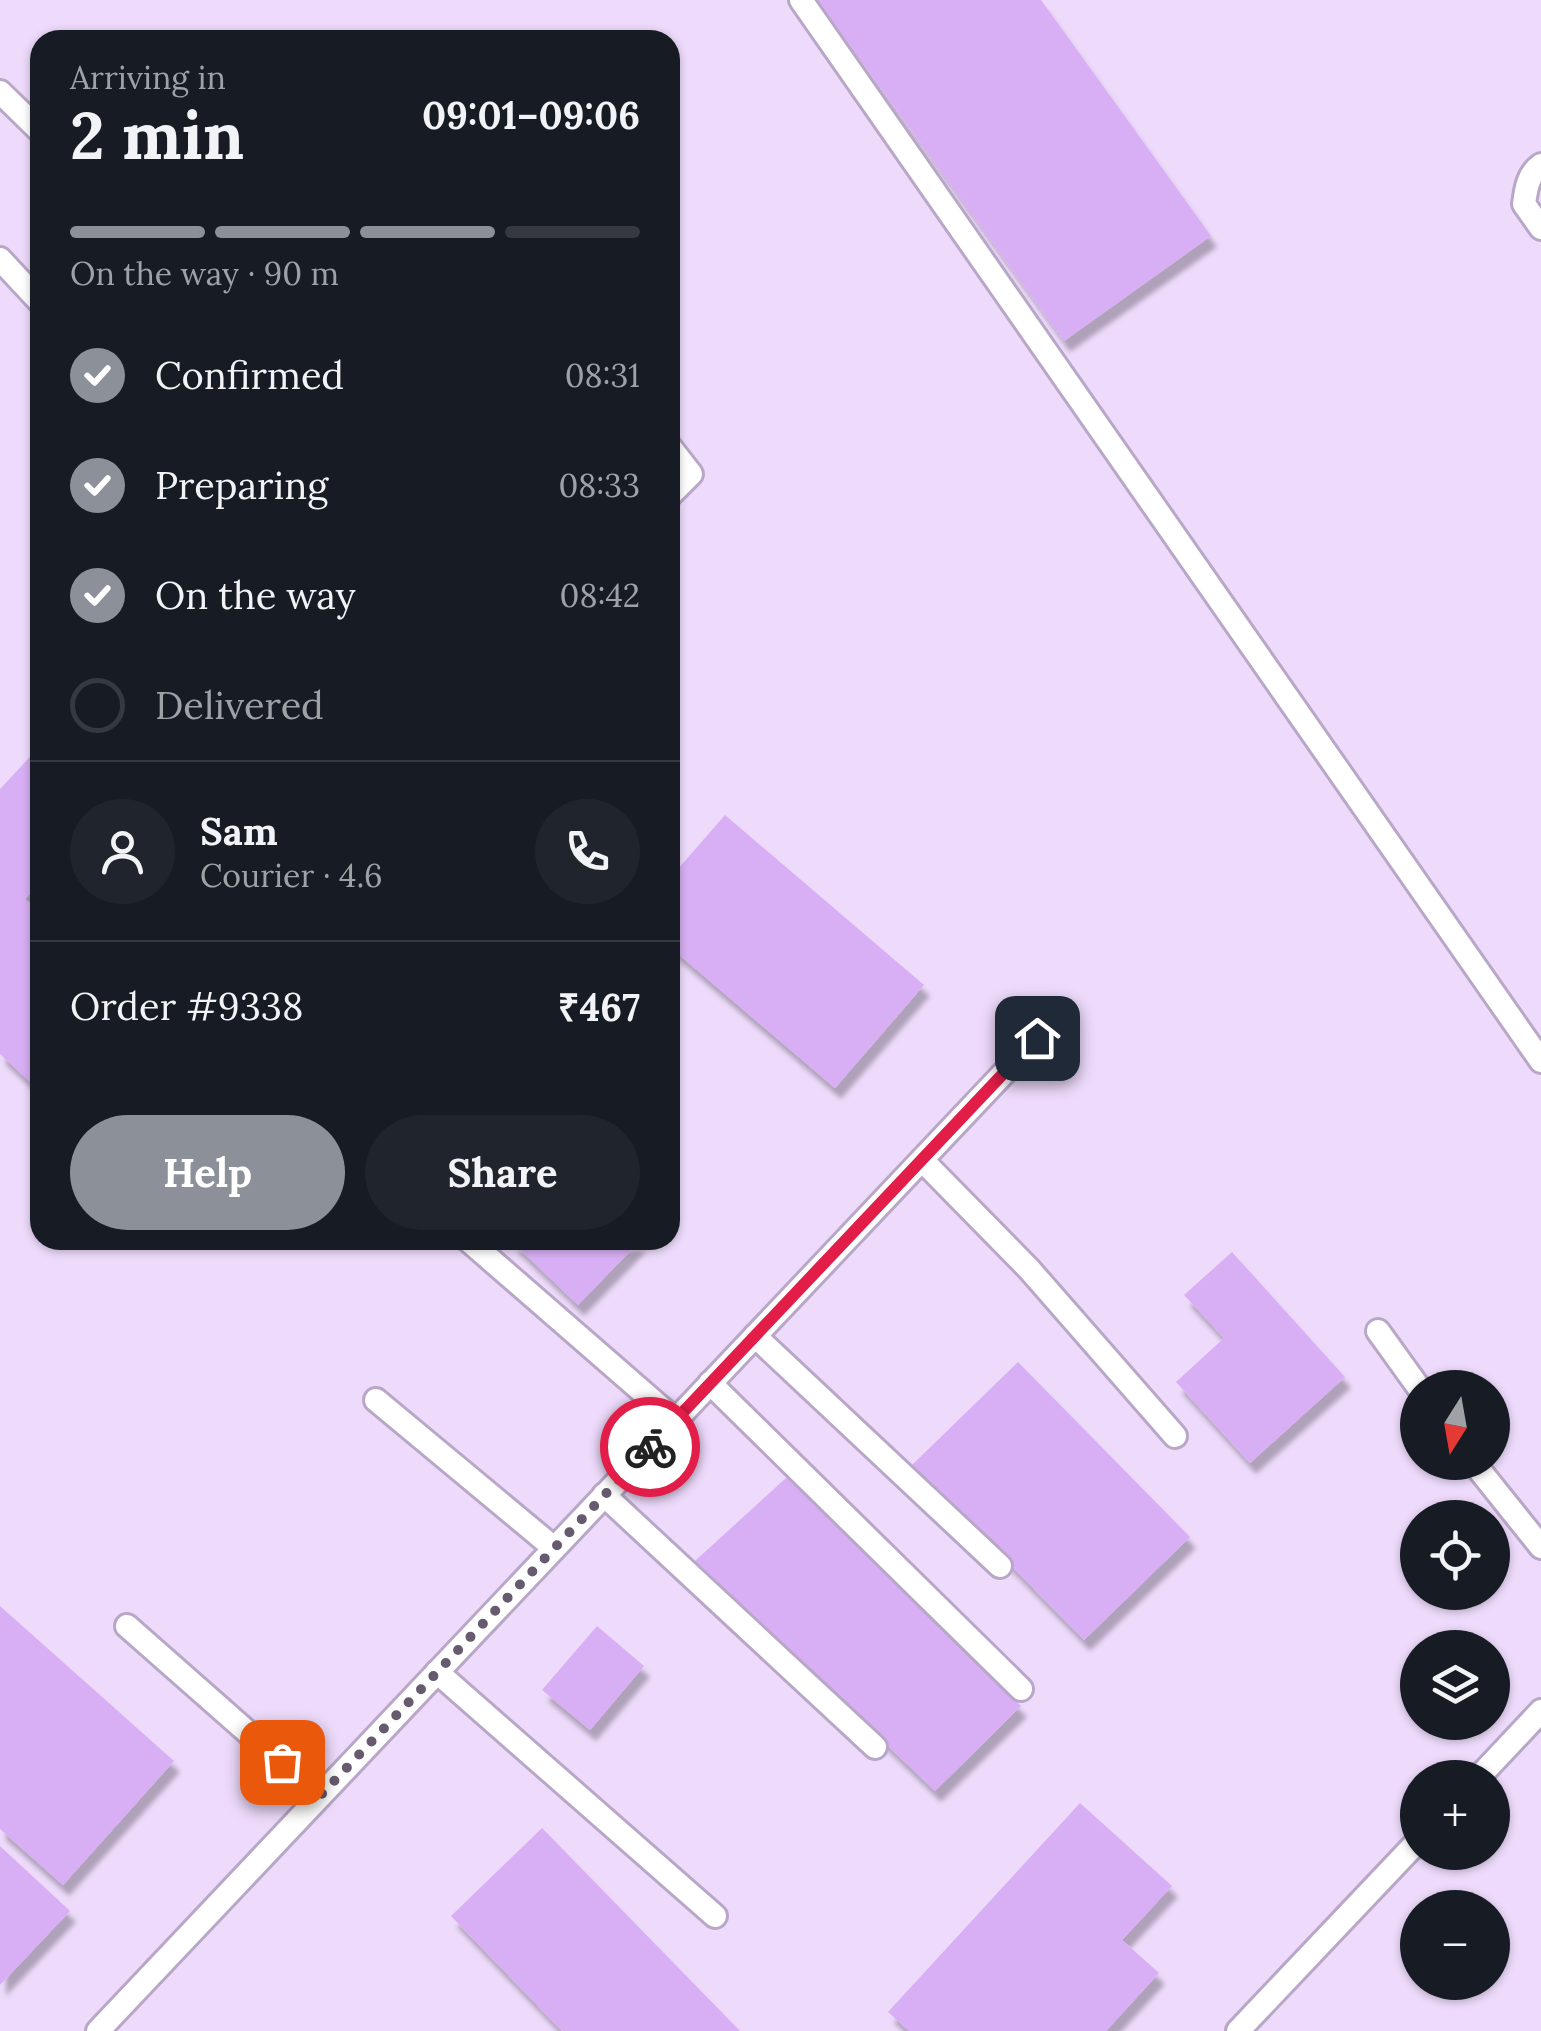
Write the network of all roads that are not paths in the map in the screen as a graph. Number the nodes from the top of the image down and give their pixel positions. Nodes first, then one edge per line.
1 (801, 0) edge
2 (0, 92) edge
3 (30, 121) edge
4 (1541, 165) edge
5 (1541, 228) edge
6 (0, 259) edge
7 (30, 291) edge
8 (680, 460) edge
9 (680, 485) edge
10 (1037, 1038) dead end
11 (1541, 1061) edge
12 (922, 1160) junction
13 (480, 1250) edge
14 (1378, 1331) dead end
15 (755, 1336) junction
16 (1406, 1370) edge
17 (710, 1383) junction
18 (376, 1400) dead end
19 (675, 1420) junction
20 (1174, 1436) dead end
21 (1488, 1480) edge
22 (604, 1495) junction
23 (1541, 1547) edge
24 (554, 1548) junction
25 (1000, 1566) dead end
26 (128, 1626) dead end
27 (437, 1672) junction
28 (1022, 1689) dead end
29 (1541, 1710) edge
30 (875, 1747) dead end
31 (1495, 1760) edge
32 (320, 1796) junction
33 (1400, 1860) edge
34 (715, 1916) dead end
35 (98, 2031) edge
36 (1238, 2031) edge

1 - 11 lane
2 - 3 lane
4 - 5 lane
6 - 7 lane
8 - 9 lane
10 - 12 lane
12 - 15 lane
12 - 20 lane
13 - 19 lane
14 - 16 lane
15 - 17 lane
15 - 25 lane
17 - 19 lane
17 - 28 lane
18 - 24 lane
19 - 22 lane
21 - 23 lane
22 - 24 lane
22 - 30 lane
24 - 27 lane
26 - 32 lane
27 - 32 lane
27 - 34 lane
29 - 31 lane
32 - 35 lane
33 - 36 lane

